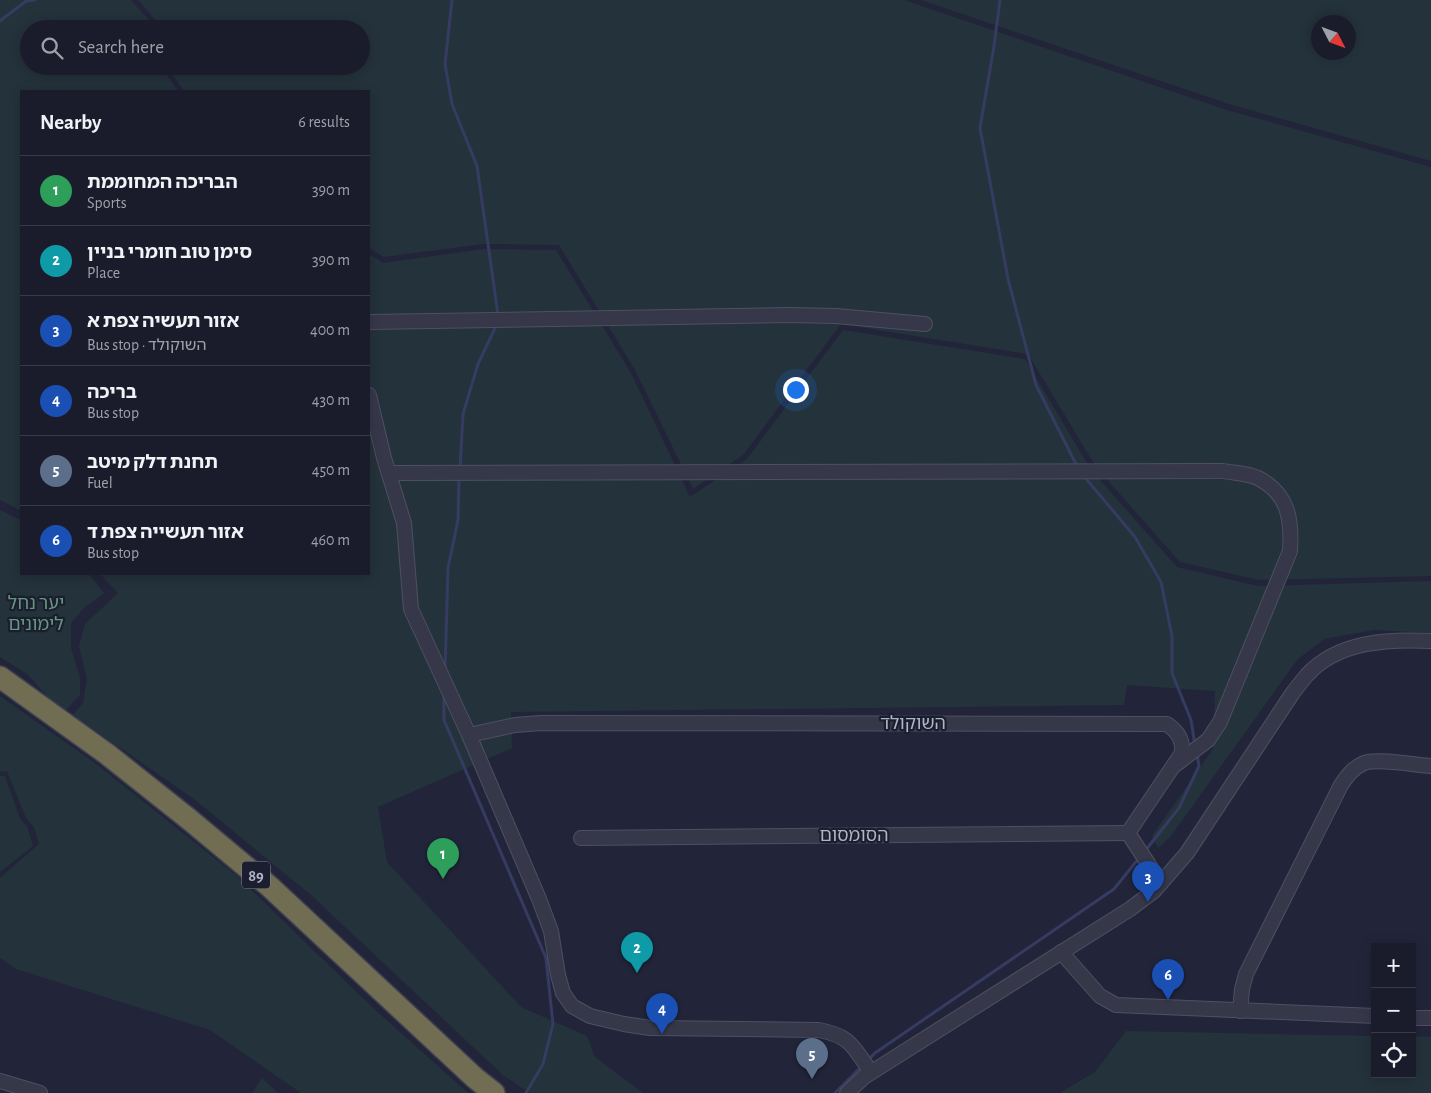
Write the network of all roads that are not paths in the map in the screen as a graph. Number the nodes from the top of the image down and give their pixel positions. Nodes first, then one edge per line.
1 (370, 322) edge
2 (925, 324) dead end
3 (370, 399) edge
4 (389, 474) junction
5 (1431, 642) edge
6 (0, 678) edge
7 (469, 735) junction
8 (1175, 765) junction
9 (1431, 766) edge
10 (1128, 833) junction
11 (581, 838) dead end
12 (1161, 883) junction
13 (1061, 952) junction
14 (1240, 1011) junction
15 (1371, 1016) edge
16 (1416, 1018) edge
17 (1431, 1018) edge
18 (872, 1072) junction
19 (0, 1081) edge
20 (40, 1093) edge
21 (494, 1093) edge
22 (847, 1093) edge

1 - 2 street
3 - 4 street
4 - 7 street
4 - 8 street
5 - 12 street
6 - 21 highway, 89
7 - 8 street, השוקולד
7 - 18 street
8 - 10 street, השוקולד
9 - 14 street
10 - 11 street, הסומסום
10 - 12 street
12 - 13 street
13 - 14 street
13 - 18 street
14 - 15 street
16 - 17 street
18 - 22 street
19 - 20 street

